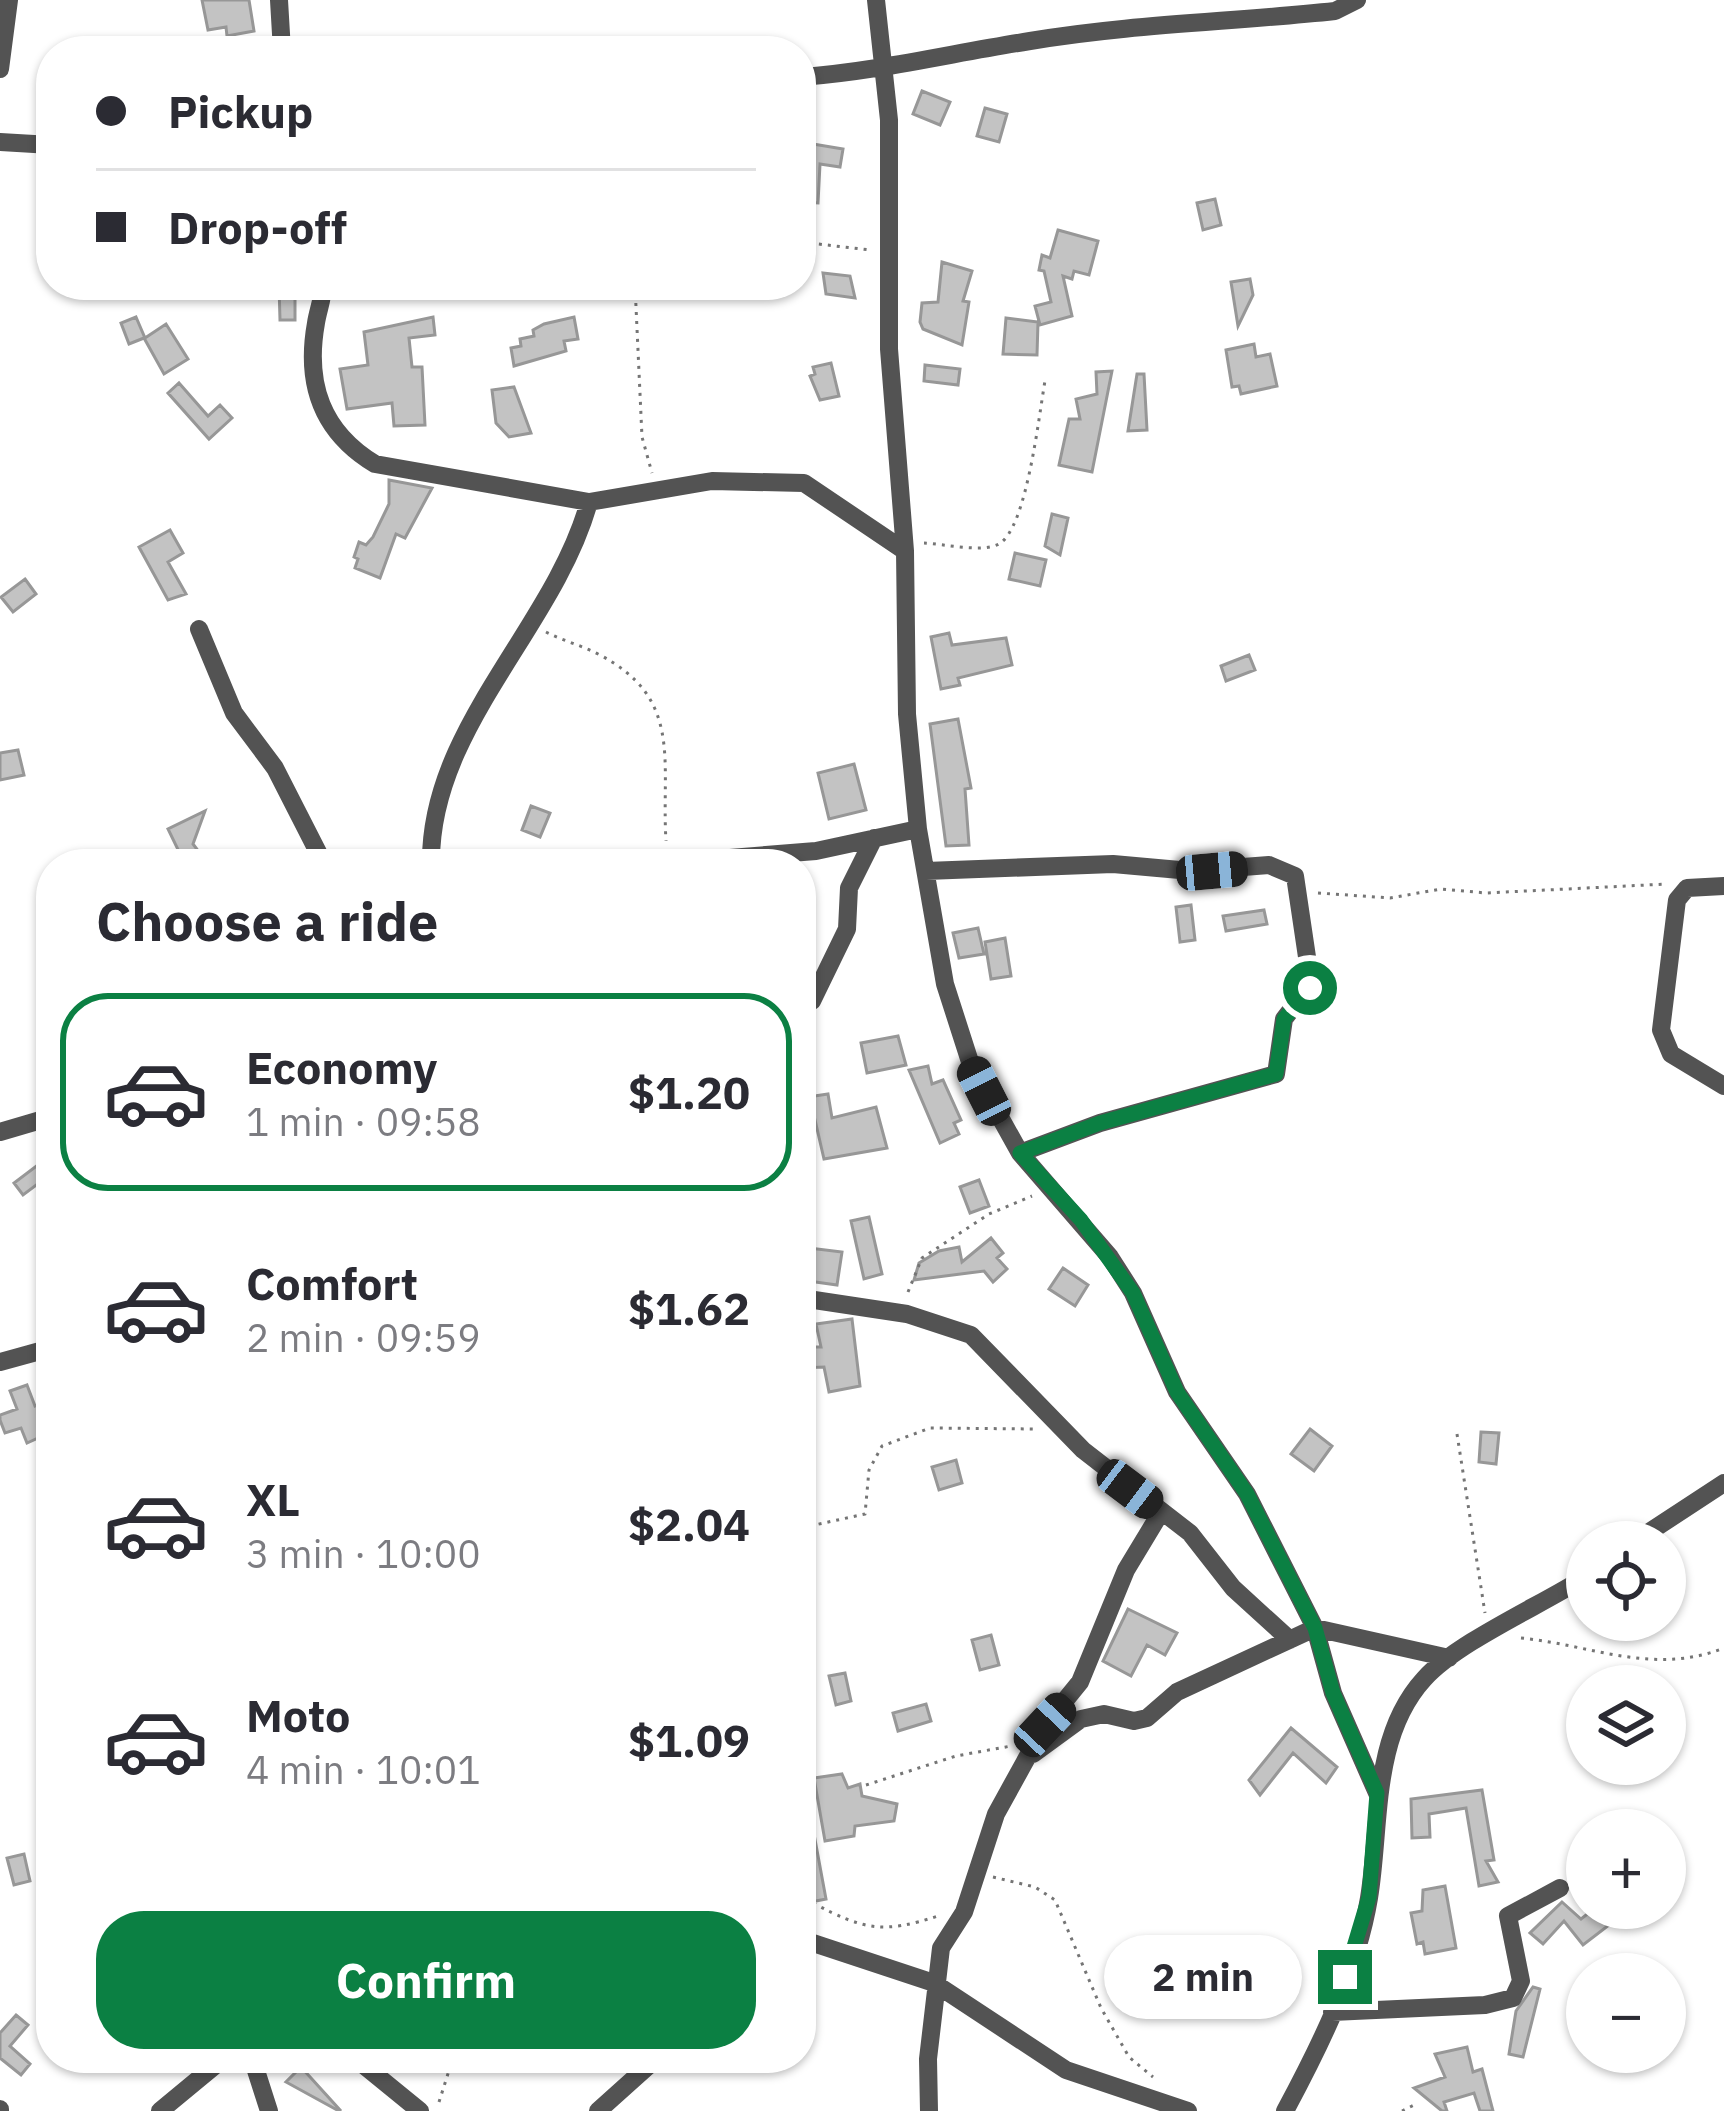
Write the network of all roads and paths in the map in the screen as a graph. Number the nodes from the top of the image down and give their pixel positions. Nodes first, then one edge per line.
1 (9, 0) edge
2 (279, 0) edge
3 (876, 0) edge
4 (1357, 0) edge
5 (281, 36) edge
6 (0, 69) edge
7 (882, 71) junction
8 (816, 76) edge
9 (0, 142) edge
10 (36, 145) edge
11 (816, 244) edge
12 (890, 253) junction
13 (321, 300) edge
14 (636, 300) edge
15 (1045, 381) dead end
16 (658, 492) junction
17 (589, 502) junction
18 (905, 547) junction
19 (533, 625) junction
20 (199, 628) dead end
21 (918, 829) junction
22 (874, 838) junction
23 (316, 849) edge
24 (432, 849) edge
25 (661, 849) edge
26 (816, 850) edge
27 (926, 871) junction
28 (1693, 886) junction
29 (1724, 886) edge
30 (1298, 890) junction
31 (816, 993) edge
32 (1724, 1086) edge
33 (36, 1121) edge
34 (0, 1132) edge
35 (1020, 1153) junction
36 (1050, 1188) junction
37 (816, 1300) edge
38 (902, 1313) junction
39 (36, 1352) edge
40 (0, 1362) edge
41 (1062, 1428) junction
42 (1457, 1434) dead end
43 (1724, 1483) edge
44 (1161, 1512) junction
45 (1666, 1521) edge
46 (816, 1525) edge
47 (1566, 1589) edge
48 (1315, 1628) junction
49 (1492, 1634) junction
50 (1290, 1640) junction
51 (1724, 1648) edge
52 (1449, 1658) junction
53 (1036, 1739) junction
54 (1024, 1760) junction
55 (866, 1785) dead end
56 (1377, 1793) junction
57 (976, 1875) junction
58 (1560, 1888) dead end
59 (968, 1904) junction
60 (816, 1905) edge
61 (816, 1944) edge
62 (934, 1983) junction
63 (1332, 2012) junction
64 (206, 2073) edge
65 (257, 2073) edge
66 (373, 2073) edge
67 (448, 2073) edge
68 (640, 2073) edge
69 (1162, 2085) dead end
70 (1416, 2104) dead end
71 (160, 2111) edge
72 (269, 2111) edge
73 (420, 2111) edge
74 (435, 2111) edge
75 (598, 2111) edge
76 (929, 2111) edge
77 (1188, 2111) edge
78 (1285, 2111) edge
79 (1402, 2111) edge

1 - 6 street
2 - 5 street
3 - 7 street
4 - 7 street
7 - 8 street
7 - 12 street
9 - 10 street
11 - 12 path
12 - 18 street
13 - 17 street
14 - 16 path
15 - 18 path
16 - 17 street
16 - 18 street
17 - 19 street
18 - 21 street
19 - 24 street
19 - 25 path
20 - 23 street
21 - 22 street
21 - 27 street
22 - 26 street
22 - 31 street
27 - 30 street
27 - 35 street
28 - 29 street
28 - 30 path
28 - 32 street
30 - 35 street
33 - 34 street
35 - 36 street
36 - 38 path
36 - 48 street
37 - 38 street
38 - 41 street
39 - 40 street
41 - 44 street
41 - 46 path
42 - 49 path
43 - 45 street
44 - 50 street
44 - 53 street
47 - 49 street
48 - 50 street
48 - 52 street
48 - 56 street
49 - 51 path
49 - 52 street
50 - 54 street
52 - 56 street
53 - 54 street
53 - 55 path
54 - 57 street
56 - 63 street
57 - 59 street
57 - 69 path
58 - 63 street
59 - 60 path
59 - 62 street
61 - 62 street
62 - 76 street
62 - 77 street
63 - 78 street
64 - 71 street
65 - 72 street
66 - 73 street
67 - 74 path
68 - 75 street
70 - 79 path

